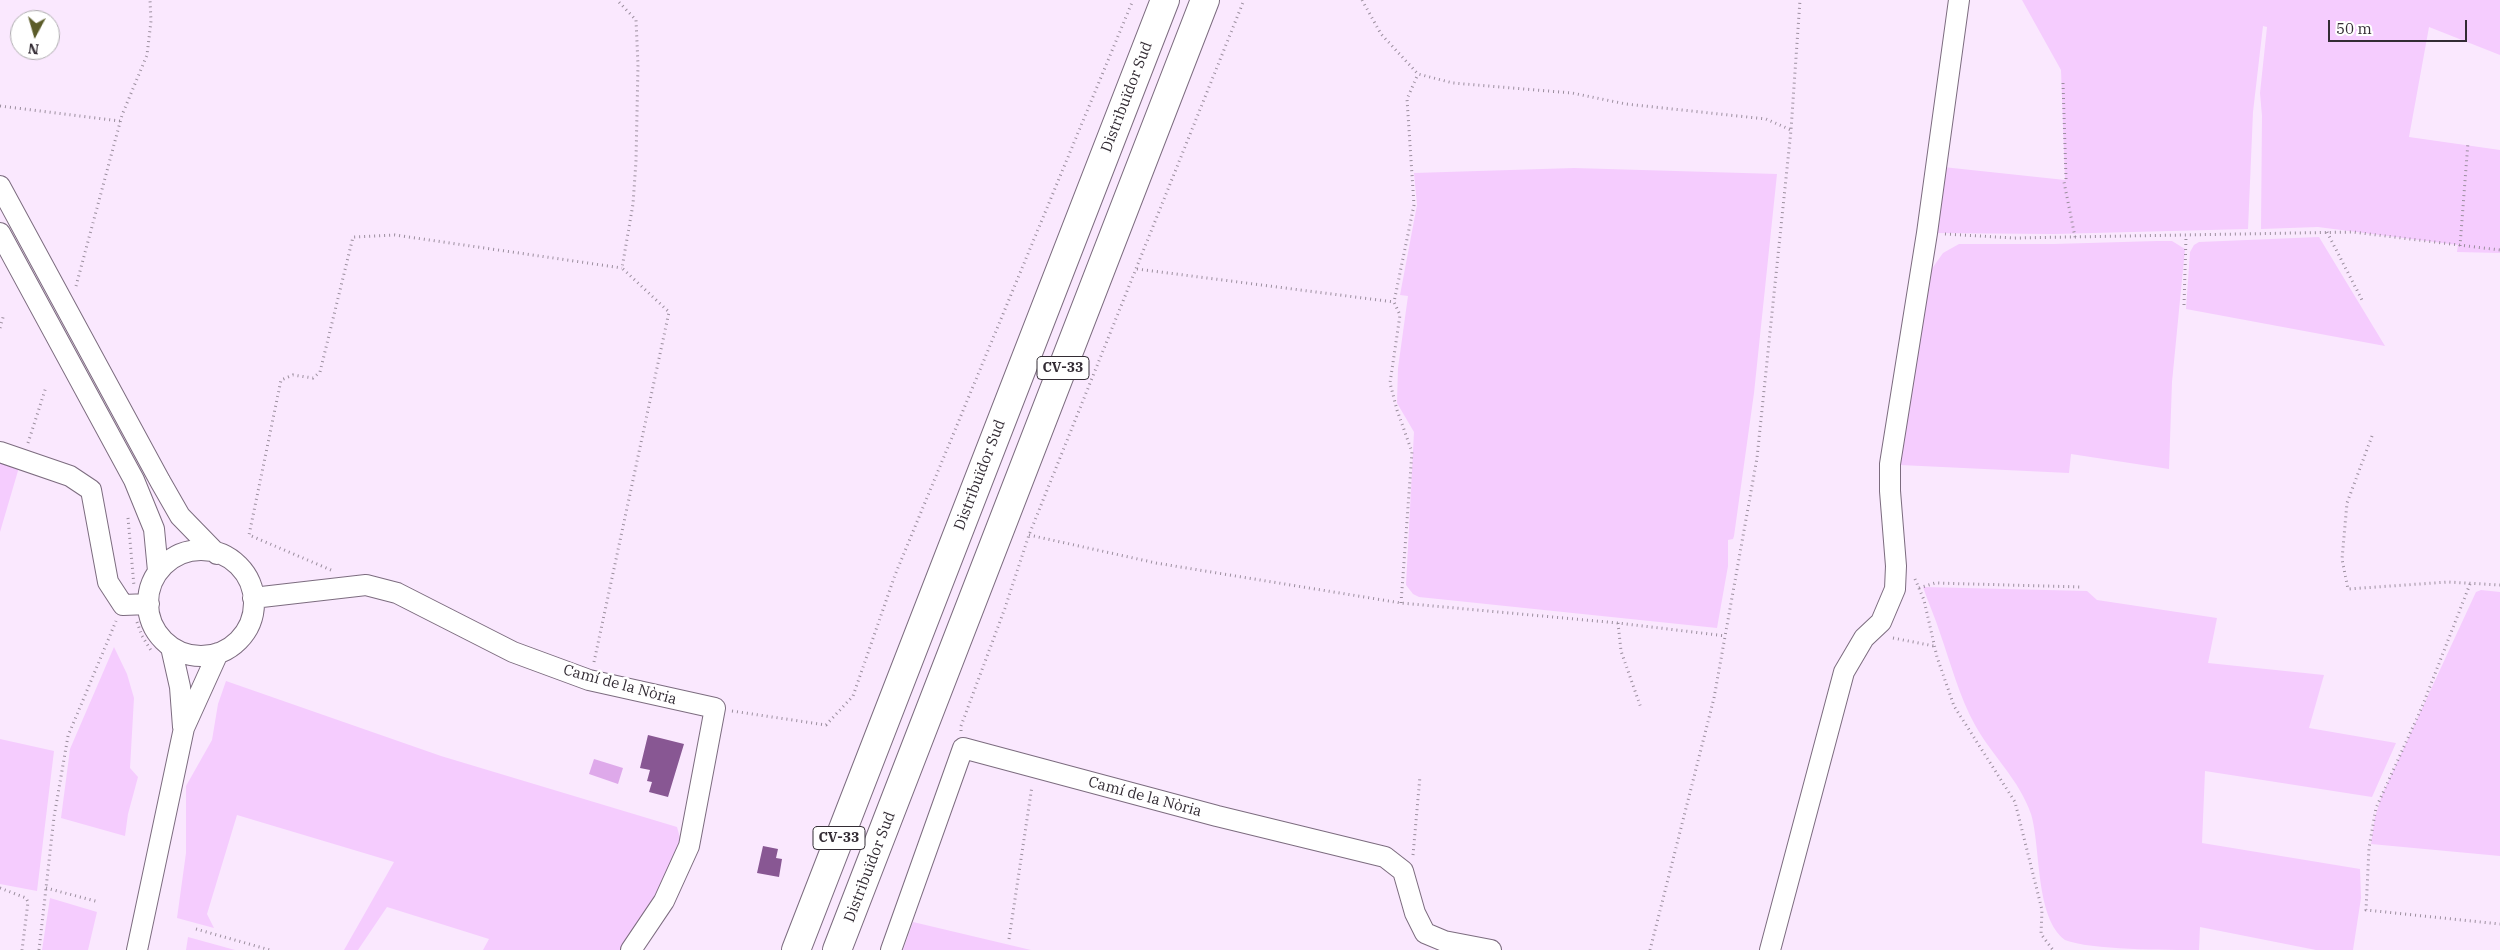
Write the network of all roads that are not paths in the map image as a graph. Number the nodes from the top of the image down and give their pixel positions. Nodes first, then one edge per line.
1 (1165, 0) edge
2 (1204, 0) edge
3 (1959, 0) edge
4 (0, 186) edge
5 (0, 233) edge
6 (0, 452) edge
7 (217, 554) junction
8 (158, 572) junction
9 (253, 598) junction
10 (149, 604) junction
11 (171, 647) junction
12 (218, 653) junction
13 (184, 728) junction
14 (137, 950) edge
15 (631, 950) edge
16 (796, 950) edge
17 (837, 950) edge
18 (891, 950) edge
19 (1491, 950) edge
20 (1770, 950) edge

1 - 16 highway, Distribuïdor Sud / CV-33
2 - 17 highway, Distribuïdor Sud / CV-33
3 - 20 street
4 - 7 street
5 - 8 street
6 - 10 street
7 - 8 street
7 - 9 street
8 - 10 street
9 - 12 street
9 - 15 street, Camí de la Nòria
10 - 11 street
11 - 12 street
11 - 13 street
12 - 13 street
13 - 14 street
18 - 19 street, Camí de la Nòria

